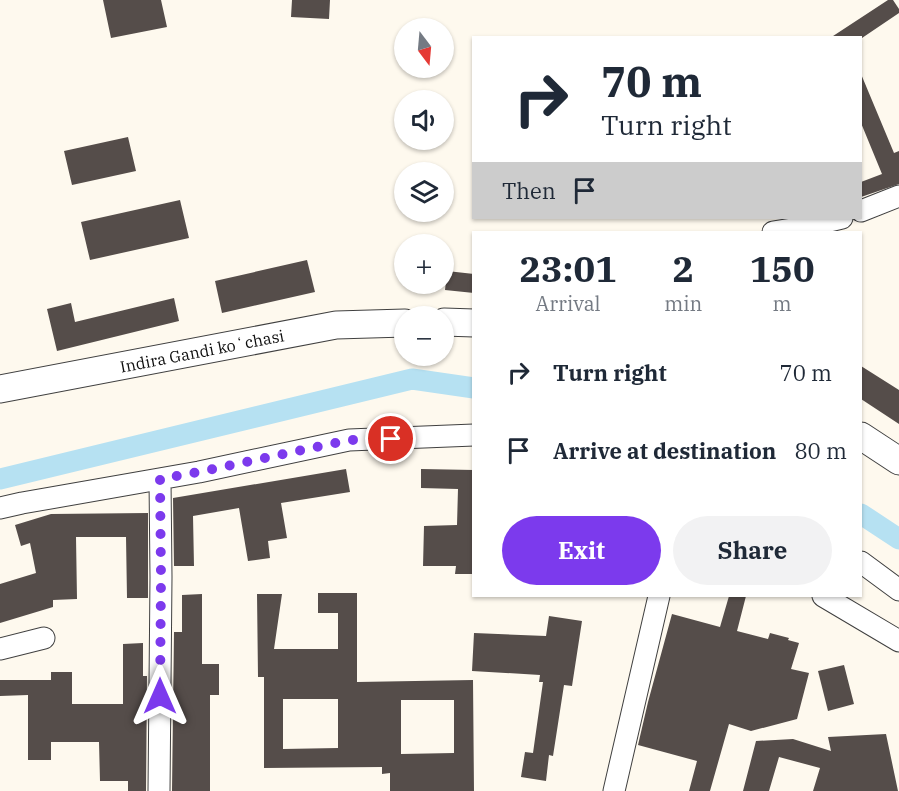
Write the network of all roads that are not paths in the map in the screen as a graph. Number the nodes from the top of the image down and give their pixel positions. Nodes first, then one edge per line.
1 (899, 196) edge
2 (862, 212) edge
3 (838, 219) edge
4 (779, 231) edge
5 (454, 322) edge
6 (394, 323) edge
7 (472, 323) edge
8 (0, 389) edge
9 (472, 435) edge
10 (862, 437) edge
11 (899, 461) edge
12 (160, 479) junction
13 (0, 508) edge
14 (862, 563) edge
15 (899, 590) edge
16 (659, 597) edge
17 (825, 597) edge
18 (44, 638) dead end
19 (899, 641) edge
20 (0, 649) edge
21 (159, 791) edge
22 (614, 791) edge

1 - 2 street
3 - 4 street
5 - 7 street
6 - 8 street, Indira Gandi koʻchasi
9 - 12 street
10 - 11 street
12 - 13 street
12 - 21 street
14 - 15 street
16 - 22 street
17 - 19 street
18 - 20 street

